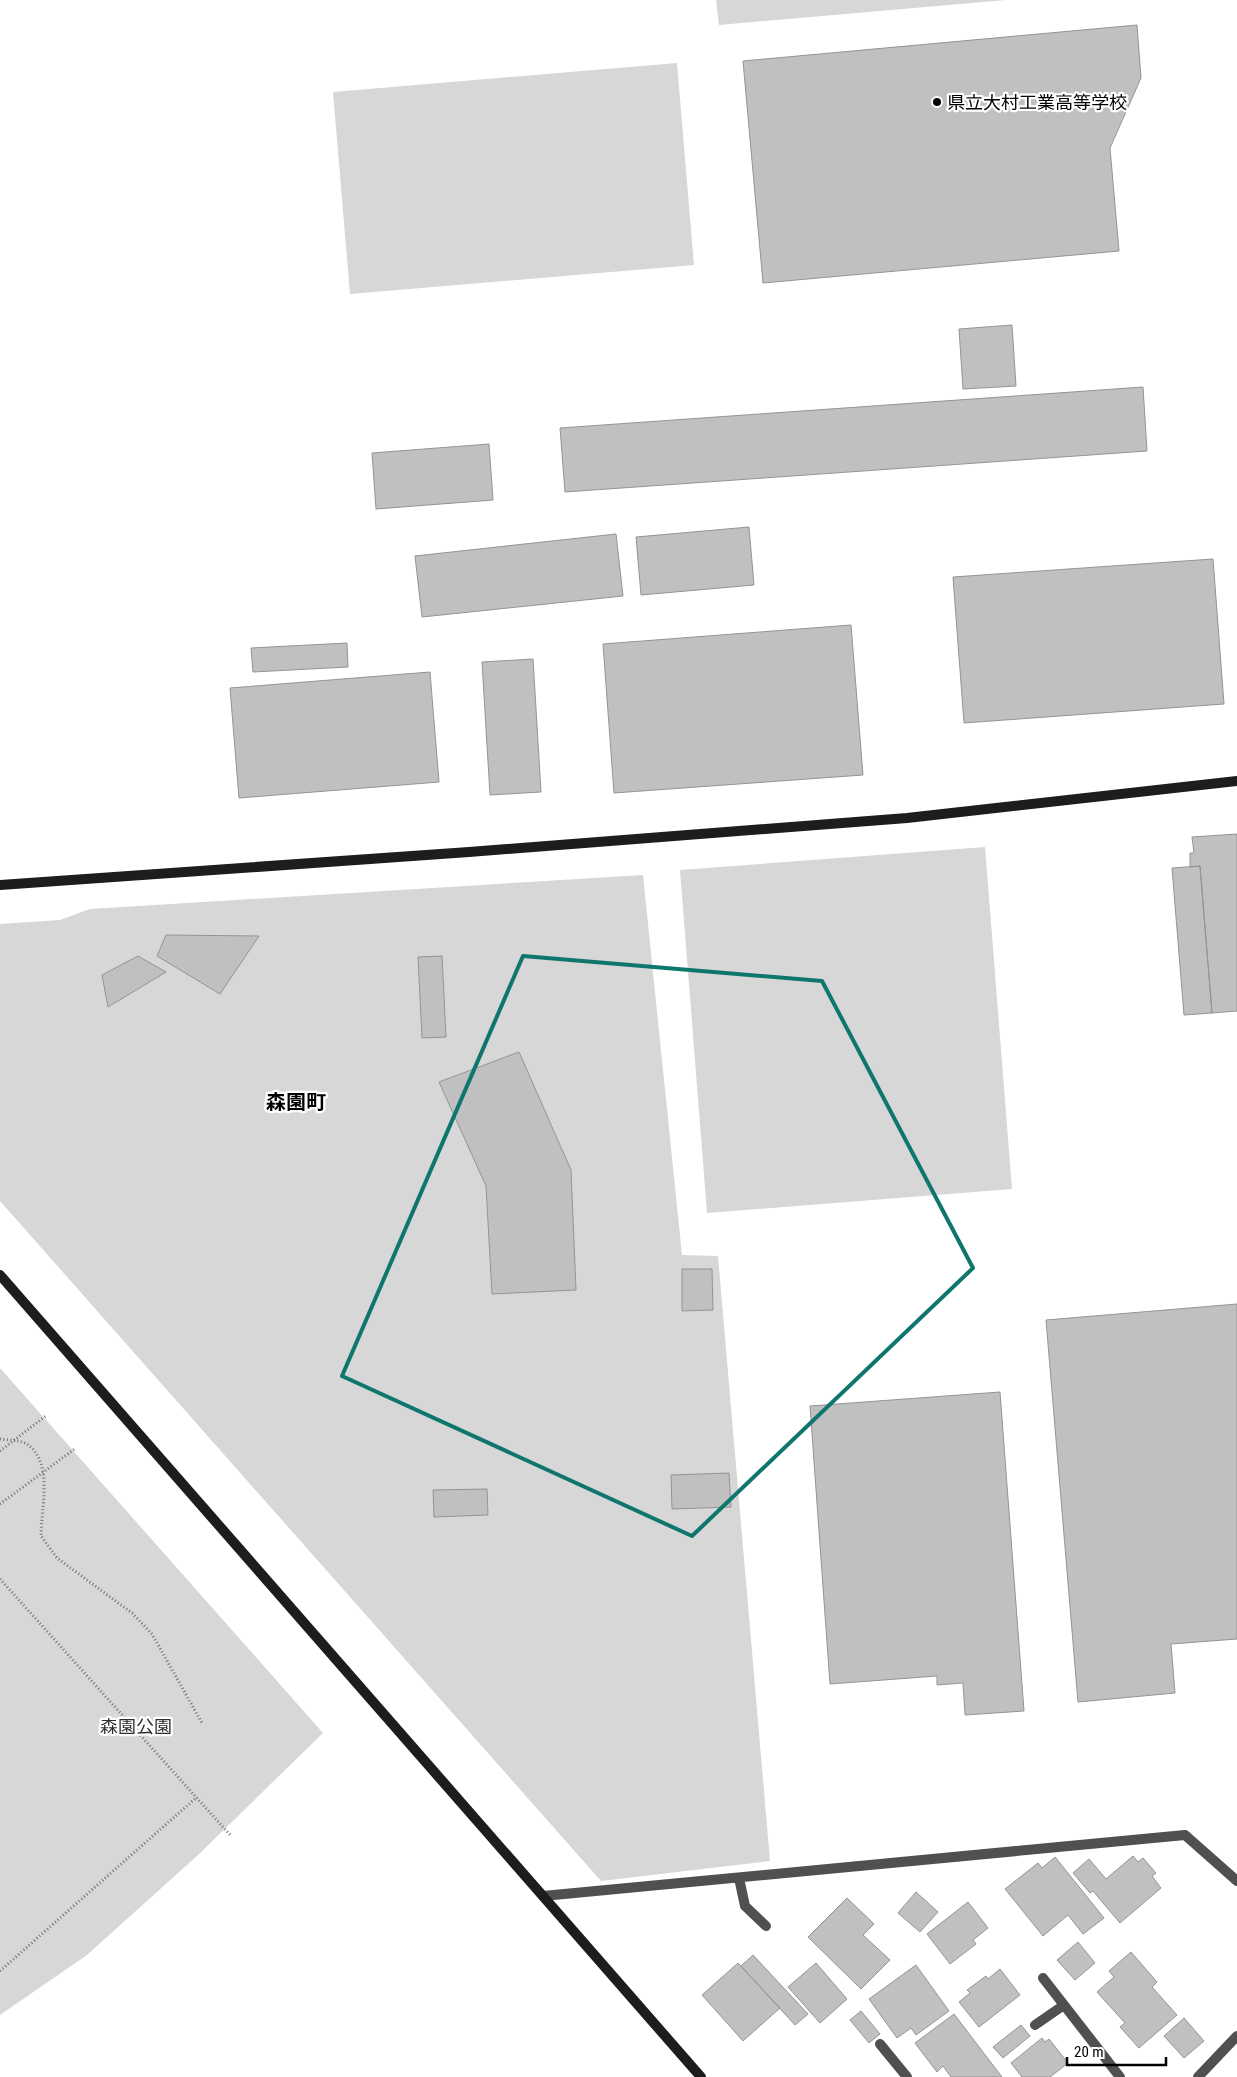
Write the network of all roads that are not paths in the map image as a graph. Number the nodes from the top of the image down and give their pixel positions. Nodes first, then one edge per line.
1 (1237, 781) edge
2 (0, 885) edge
3 (0, 1276) edge
4 (740, 1878) junction
5 (1237, 1881) edge
6 (543, 1896) junction
7 (766, 1926) dead end
8 (1043, 1978) dead end
9 (1064, 2005) junction
10 (1035, 2026) dead end
11 (1237, 2036) edge
12 (880, 2044) dead end
13 (701, 2077) edge
14 (907, 2077) edge
15 (1120, 2077) edge
16 (1198, 2077) edge

1 - 2 street
3 - 6 street
4 - 5 street
4 - 6 street
4 - 7 street
6 - 13 street
8 - 9 street
9 - 10 street
9 - 15 street
11 - 16 street
12 - 14 street

